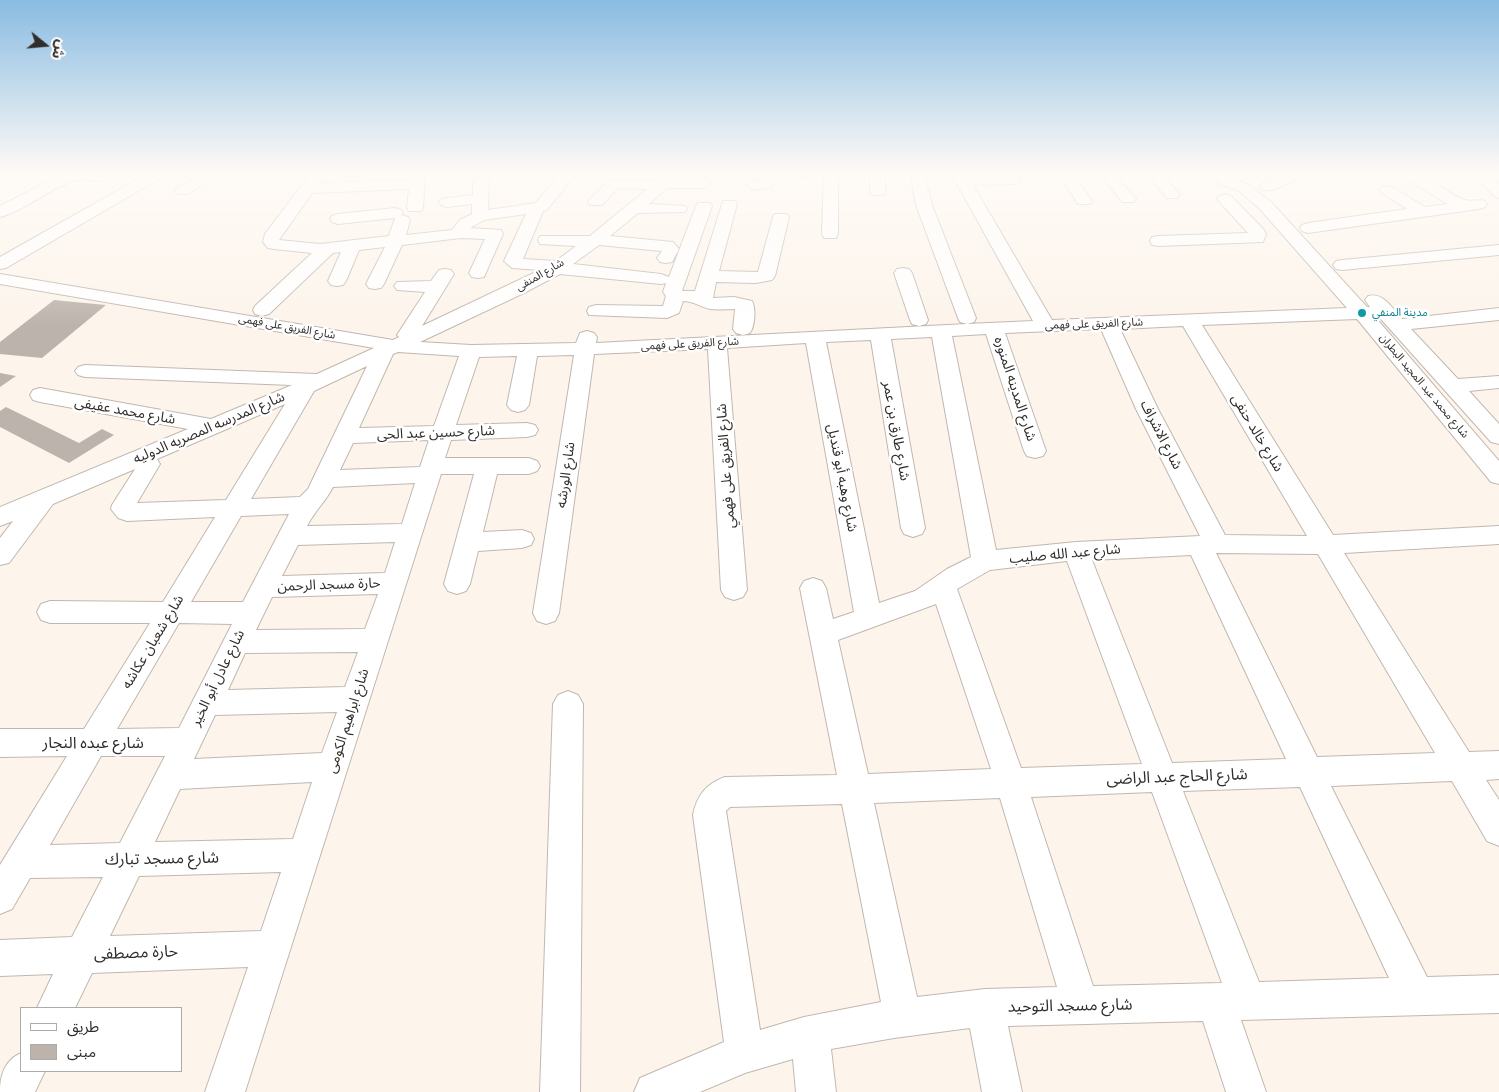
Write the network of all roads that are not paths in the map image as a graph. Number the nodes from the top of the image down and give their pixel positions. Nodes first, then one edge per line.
1 (70, 224) edge
2 (281, 224) edge
3 (332, 224) edge
4 (366, 224) edge
5 (397, 224) edge
6 (465, 224) edge
7 (530, 224) edge
8 (614, 224) edge
9 (697, 224) edge
10 (723, 224) edge
11 (779, 224) edge
12 (830, 224) edge
13 (932, 224) edge
14 (988, 224) edge
15 (1249, 224) edge
16 (1282, 224) edge
17 (1303, 224) edge
18 (1337, 224) edge
19 (610, 227) junction
20 (1308, 228) junction
21 (659, 230) dead end
22 (460, 233) junction
23 (830, 234) dead end
24 (546, 240) dead end
25 (396, 241) junction
26 (594, 241) junction
27 (1158, 241) dead end
28 (357, 245) junction
29 (324, 248) junction
30 (1499, 250) edge
31 (666, 258) dead end
32 (0, 265) edge
33 (1342, 265) junction
34 (558, 267) junction
35 (903, 273) dead end
36 (709, 276) junction
37 (0, 278) edge
38 (661, 279) dead end
39 (337, 281) dead end
40 (374, 284) dead end
41 (403, 286) dead end
42 (518, 289) junction
43 (675, 296) junction
44 (703, 296) junction
45 (1373, 309) junction
46 (262, 310) junction
47 (596, 311) dead end
48 (1499, 314) edge
49 (967, 318) junction
50 (918, 320) junction
51 (1043, 320) junction
52 (1189, 320) junction
53 (1108, 324) junction
54 (994, 328) junction
55 (941, 331) junction
56 (745, 333) junction
57 (880, 334) junction
58 (815, 337) junction
59 (401, 342) junction
60 (717, 342) junction
61 (586, 343) junction
62 (471, 351) junction
63 (528, 351) junction
64 (85, 371) dead end
65 (1499, 382) edge
66 (314, 383) junction
67 (1452, 386) junction
68 (40, 396) dead end
69 (518, 405) dead end
70 (210, 426) junction
71 (527, 430) dead end
72 (442, 433) junction
73 (345, 436) junction
74 (1499, 437) edge
75 (1035, 451) dead end
76 (149, 464) dead end
77 (487, 466) junction
78 (529, 466) dead end
79 (430, 471) junction
80 (1499, 476) edge
81 (324, 479) junction
82 (46, 497) junction
83 (306, 505) junction
84 (234, 508) junction
85 (0, 517) edge
86 (913, 528) dead end
87 (411, 533) junction
88 (1499, 535) edge
89 (290, 536) junction
90 (522, 539) dead end
91 (468, 542) junction
92 (1208, 545) junction
93 (1325, 545) junction
94 (1076, 551) junction
95 (0, 556) edge
96 (986, 561) junction
97 (394, 583) junction
98 (457, 584) dead end
99 (943, 586) junction
100 (264, 587) junction
101 (813, 588) dead end
102 (734, 590) dead end
103 (50, 612) dead end
104 (171, 612) junction
105 (251, 613) junction
106 (546, 613) dead end
107 (869, 618) junction
108 (822, 634) junction
109 (375, 640) junction
110 (236, 642) junction
111 (355, 699) junction
112 (205, 704) junction
113 (568, 704) dead end
114 (186, 742) junction
115 (0, 743) edge
116 (93, 743) junction
117 (1499, 764) edge
118 (1461, 766) junction
119 (333, 767) junction
120 (1310, 772) junction
121 (170, 775) junction
122 (1161, 778) junction
123 (1011, 783) junction
124 (855, 789) junction
125 (1499, 830) edge
126 (303, 855) junction
127 (128, 860) junction
128 (21, 862) junction
129 (0, 897) edge
130 (273, 948) junction
131 (82, 955) junction
132 (0, 958) edge
133 (1499, 994) edge
134 (1417, 997) junction
135 (1232, 1003) junction
136 (1081, 1006) junction
137 (56, 1007) edge
138 (985, 1008) junction
139 (902, 1017) junction
140 (810, 1036) junction
141 (745, 1054) junction
142 (24, 1072) edge
143 (14, 1092) edge
144 (225, 1092) edge
145 (560, 1092) edge
146 (654, 1092) edge
147 (816, 1092) edge
148 (1002, 1092) edge
149 (1246, 1092) edge

1 - 32 street
2 - 29 street
3 - 29 street
4 - 28 street
5 - 25 street
6 - 22 street
7 - 34 street
8 - 19 street, شارع المنفى
9 - 43 street
10 - 36 street
11 - 36 street
12 - 23 street
13 - 49 street
14 - 51 street
15 - 27 street
16 - 45 street, شارع محمد عبد المجيد البطران
17 - 20 street, شارع محمد عبد المجيد البطران
18 - 20 street
19 - 21 street
19 - 26 street, شارع المنفى
20 - 33 street, شارع محمد عبد المجيد البطران
22 - 25 street
22 - 42 street
24 - 26 street
25 - 28 street
25 - 40 street
26 - 31 street
26 - 34 street, شارع المنفى
28 - 29 street
28 - 39 street
29 - 46 street
30 - 33 street
32 - 46 street, شارع الفريق على فهمى
33 - 45 street, شارع محمد عبد المجيد البطران
34 - 38 street
34 - 42 street, شارع المنفى
35 - 50 street
36 - 44 street
37 - 59 street, شارع الفريق على فهمى
41 - 59 street, شارع عادل أبو الخير
42 - 59 street, شارع المنفى
43 - 44 street
43 - 47 street
44 - 56 street
45 - 48 street
45 - 51 street, شارع الفريق على فهمى
45 - 52 street, شارع الفريق على فهمى
45 - 67 street, شارع محمد عبد المجيد البطران
45 - 80 street, شارع محمد عبد المجيد البطران
46 - 59 street, شارع الفريق على فهمى
49 - 50 street, شارع الفريق على فهمى
49 - 51 street, شارع الفريق على فهمى
50 - 56 street, شارع الفريق على فهمى
51 - 53 street, شارع الفريق على فهمى
51 - 54 street, شارع الفريق على فهمى
52 - 53 street, شارع الفريق على فهمى
52 - 93 street, شارع خالد حنفى
53 - 92 street, شارع الاشراف
54 - 55 street, شارع الفريق على فهمى
54 - 75 street, شارع المدينه المنوره
55 - 57 street, شارع الفريق على فهمى
55 - 96 street
56 - 58 street, شارع الفريق على فهمى
56 - 60 street, شارع الفريق على فهمى
56 - 61 street, شارع الفريق على فهمى
57 - 58 street, شارع الفريق على فهمى
57 - 86 street, شارع طارق بن عمر
58 - 107 street, شارع وهبه أبو قنديل
59 - 61 street, شارع الفريق على فهمى
59 - 62 street, شارع الفريق على فهمى
59 - 66 street, شارع المدرسه المصريه الدوليه
59 - 73 street, شارع عادل أبو الخير
60 - 61 street, شارع الفريق على فهمى
60 - 102 street, شارع الفريق على فهمي
61 - 63 street, شارع الفريق على فهمى
61 - 106 street, شارع الورشه
62 - 63 street, شارع الفريق على فهمى
62 - 72 street, شارع ابراهيم الكومى
63 - 69 street
64 - 66 street
65 - 67 street
66 - 70 street, شارع المدرسه المصريه الدوليه
66 - 84 street, شارع شعبان عكاشه
67 - 74 street, شارع محمد عبد المجيد البطران
68 - 70 street, شارع محمد عفيفى
70 - 82 street, شارع المدرسه المصريه الدوليه
71 - 72 street, شارع حسين عبد الحى
72 - 73 street, شارع حسين عبد الحى
72 - 79 street, شارع ابراهيم الكومى
73 - 81 street, شارع عادل أبو الخير
76 - 84 street
77 - 78 street
77 - 79 street
77 - 91 street
79 - 81 street
79 - 87 street, شارع ابراهيم الكومى
81 - 83 street, شارع عادل أبو الخير
82 - 85 street, شارع المدرسه المصريه الدوليه
82 - 95 street
83 - 84 street
83 - 89 street, شارع عادل أبو الخير
84 - 104 street, شارع شعبان عكاشه
87 - 89 street
87 - 97 street, شارع ابراهيم الكومى
88 - 93 street, شارع عبد الله صليب
89 - 100 street, شارع عادل أبو الخير
90 - 91 street
91 - 98 street
92 - 93 street, شارع عبد الله صليب
92 - 94 street, شارع عبد الله صليب
92 - 120 street, شارع الاشراف
93 - 118 street, شارع خالد حنفى
94 - 96 street, شارع عبد الله صليب
94 - 122 street
96 - 99 street, شارع عبد الله صليب
97 - 100 street, حارة مسجد الرحمن
97 - 109 street, شارع ابراهيم الكومى
99 - 107 street, شارع عبد الله صليب
99 - 123 street
100 - 105 street, شارع عادل أبو الخير
101 - 108 street
103 - 104 street
104 - 105 street
104 - 116 street, شارع شعبان عكاشه
105 - 110 street, شارع عادل أبو الخير
107 - 108 street, شارع عبد الله صليب
108 - 124 street
109 - 110 street
109 - 111 street, شارع ابراهيم الكومى
110 - 112 street, شارع عادل أبو الخير
111 - 112 street
111 - 119 street, شارع ابراهيم الكومى
112 - 114 street, شارع عادل أبو الخير
113 - 145 street
114 - 116 street, شارع عبده النجار
114 - 121 street, شارع عادل أبو الخير
115 - 116 street, شارع عبده النجار
116 - 128 street, شارع شعبان عكاشه
117 - 118 street, شارع الحاج عبد الراضى
118 - 120 street, شارع الحاج عبد الراضى
118 - 125 street, شارع خالد حنفى
119 - 121 street
119 - 126 street, شارع ابراهيم الكومى
120 - 122 street, شارع الحاج عبد الراضى
120 - 134 street, شارع الاشراف
121 - 127 street, شارع عادل أبو الخير
122 - 123 street, شارع الحاج عبد الراضى
122 - 135 street
123 - 124 street, شارع الحاج عبد الراضى
123 - 136 street
124 - 139 street
124 - 141 street, شارع الحاج عبد الراضى
126 - 127 street, شارع مسجد تبارك
126 - 130 street, شارع ابراهيم الكومى
127 - 128 street, شارع مسجد تبارك
127 - 131 street, شارع عادل أبو الخير
128 - 129 street, شارع شعبان عكاشه
130 - 131 street, حارة مصطفى
130 - 144 street, شارع ابراهيم الكومى
131 - 132 street, حارة مصطفى
131 - 137 street, شارع عادل أبو الخير
133 - 134 street, شارع مسجد التوحيد
134 - 135 street, شارع مسجد التوحيد
135 - 136 street, شارع مسجد التوحيد
135 - 149 street
136 - 138 street, شارع مسجد التوحيد
138 - 139 street, شارع مسجد التوحيد
138 - 148 street
139 - 140 street, شارع مسجد التوحيد
140 - 141 street, شارع مسجد التوحيد
140 - 147 street
141 - 146 street, شارع مسجد التوحيد
142 - 143 street

